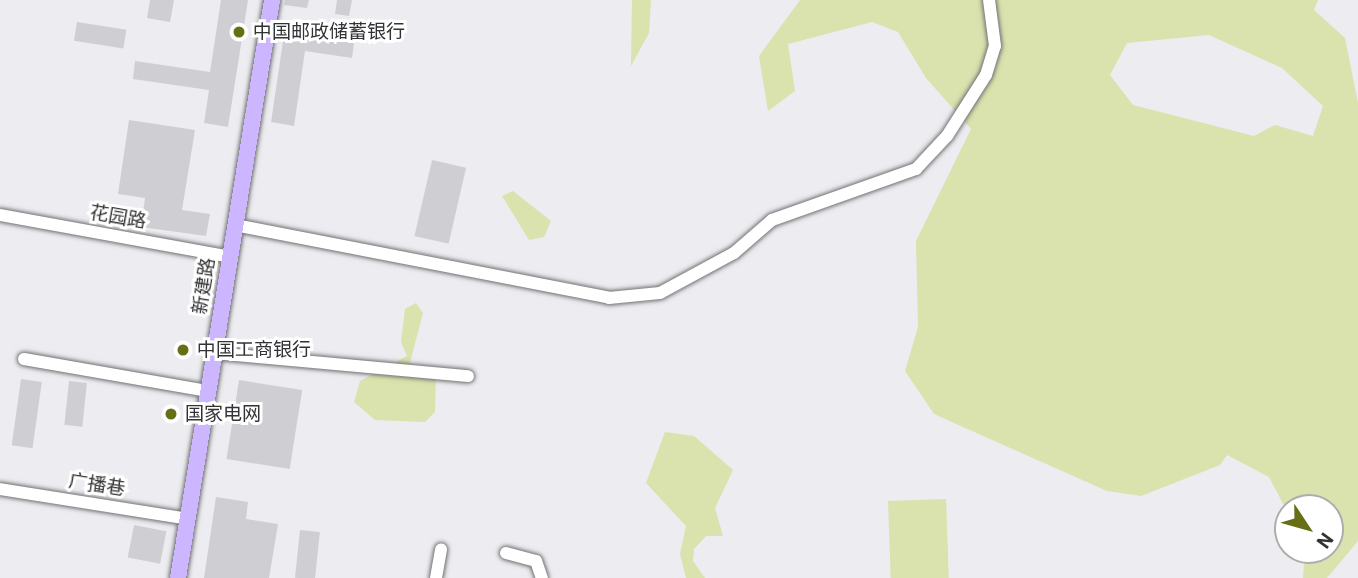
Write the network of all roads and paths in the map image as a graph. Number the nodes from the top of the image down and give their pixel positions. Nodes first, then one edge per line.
1 (272, 0) edge
2 (989, 0) edge
3 (0, 215) edge
4 (235, 225) junction
5 (230, 257) junction
6 (214, 353) junction
7 (24, 359) dead end
8 (468, 376) dead end
9 (208, 391) junction
10 (0, 489) edge
11 (189, 519) junction
12 (441, 549) dead end
13 (506, 553) dead end
14 (178, 578) edge
15 (436, 578) edge
16 (541, 578) edge

1 - 4 main road, 新建路
2 - 4 street
3 - 5 street, 花园路
4 - 5 main road, 新建路
5 - 6 main road, 新建路
6 - 8 street
6 - 9 main road, 新建路
7 - 9 street
9 - 11 main road, 新建路
10 - 11 street, 广播巷
11 - 14 main road, 新建路
12 - 15 street
13 - 16 street

